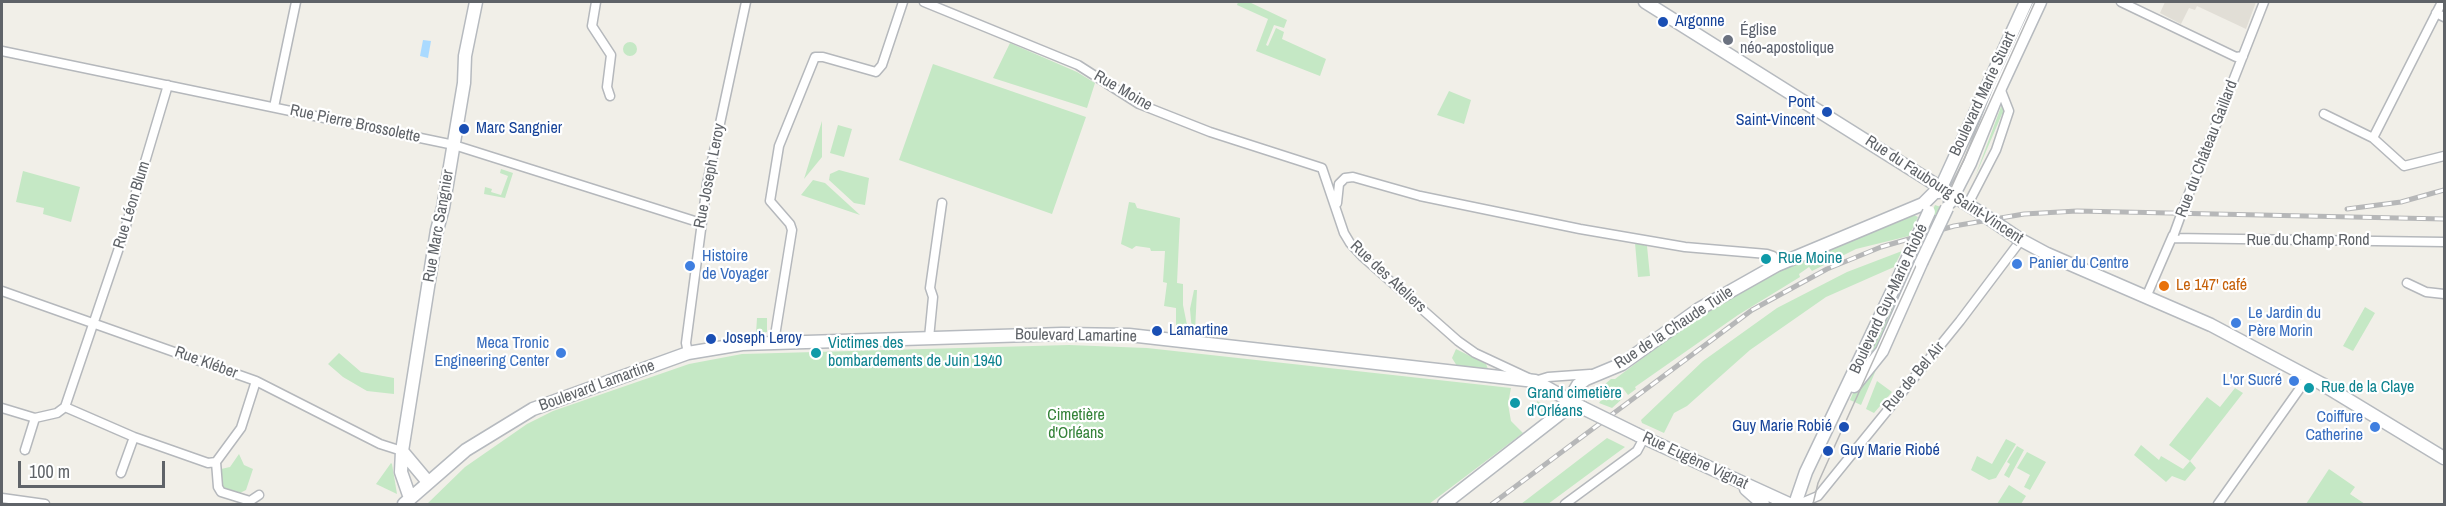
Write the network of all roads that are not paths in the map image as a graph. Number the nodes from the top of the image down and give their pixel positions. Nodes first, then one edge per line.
1 (296, 2) edge
2 (476, 2) edge
3 (596, 2) edge
4 (746, 2) edge
5 (903, 2) edge
6 (924, 2) edge
7 (1645, 2) edge
8 (2026, 2) edge
9 (2040, 2) edge
10 (2121, 2) edge
11 (2264, 2) edge
12 (2442, 2) edge
13 (2436, 13) junction
14 (2445, 17) edge
15 (2, 51) edge
16 (2243, 56) junction
17 (168, 85) junction
18 (2000, 88) junction
19 (610, 96) dead end
20 (274, 107) junction
21 (2324, 114) dead end
22 (2373, 138) junction
23 (454, 145) junction
24 (2445, 156) edge
25 (1324, 172) joint
26 (1941, 186) junction
27 (1954, 195) junction
28 (942, 203) dead end
29 (1968, 204) junction
30 (1947, 208) joint
31 (1336, 210) junction
32 (701, 223) junction
33 (2173, 236) junction
34 (2021, 240) junction
35 (2445, 242) edge
36 (1777, 265) junction
37 (2408, 283) dead end
38 (2, 291) edge
39 (2445, 294) edge
40 (2147, 295) junction
41 (94, 324) junction
42 (928, 338) junction
43 (774, 342) junction
44 (688, 353) junction
45 (1597, 374) junction
46 (2308, 377) junction
47 (256, 381) junction
48 (1535, 381) junction
49 (1568, 401) junction
50 (65, 407) junction
51 (2, 408) edge
52 (1835, 411) junction
53 (35, 418) junction
54 (134, 436) junction
55 (1641, 436) junction
56 (25, 450) dead end
57 (402, 450) junction
58 (2445, 458) edge
59 (216, 462) junction
60 (121, 473) dead end
61 (428, 482) junction
62 (1739, 483) junction
63 (259, 495) dead end
64 (2, 498) edge
65 (410, 502) edge
66 (45, 504) edge
67 (1444, 504) edge
68 (1565, 504) edge
69 (1763, 504) edge
70 (1789, 504) edge
71 (1797, 504) edge
72 (2218, 504) edge

1 - 20 street
2 - 23 street, Rue Marc Sangnier
3 - 19 street
4 - 32 street, Rue Joseph Leroy
5 - 43 street
6 - 25 street, Rue Moine
7 - 26 street, Rue du Faubourg Saint-Vincent
8 - 26 street, Boulevard Marie Stuart
9 - 18 street, Boulevard Marie Stuart
10 - 16 street
11 - 16 street, Rue du Château Gaillard
12 - 13 street
13 - 14 street
13 - 22 street
15 - 17 street, Rue Pierre Brossolette
16 - 33 street, Rue du Château Gaillard, bridge
17 - 20 street, Rue Pierre Brossolette
17 - 41 street, Rue Léon Blum
18 - 27 street, Boulevard Marie Stuart
18 - 29 street, Boulevard Marie Stuart
20 - 23 street, Rue Pierre Brossolette
21 - 22 street
22 - 24 street
23 - 32 street, Rue Pierre Brossolette
23 - 57 street, Rue Marc Sangnier
25 - 31 street, Rue des Ateliers
26 - 27 street, Rue du Faubourg Saint-Vincent
26 - 36 street, Rue de la Chaude Tuile
26 - 52 street, Boulevard Guy-Marie Riobé, bridge
27 - 29 street, Rue du Faubourg Saint-Vincent
27 - 30 street, Boulevard Marie Stuart
28 - 42 street
29 - 34 street, Rue du Faubourg Saint-Vincent, bridge
30 - 52 street, Boulevard Guy-Marie Riobé, bridge
31 - 36 street
31 - 48 street, Rue des Ateliers
32 - 44 street, Rue Joseph Leroy
33 - 35 street, Rue du Champ Rond
33 - 40 street, Rue du Château Gaillard
34 - 40 street, Rue du Faubourg Saint-Vincent
34 - 71 street, Rue de Bel Air
36 - 45 street, Rue de la Chaude Tuile
37 - 39 street
38 - 41 street, Rue Kléber
40 - 46 street, Rue du Faubourg Saint-Vincent
41 - 47 street, Rue Kléber
41 - 50 street, Rue Léon Blum
42 - 43 street, Boulevard Lamartine
42 - 48 street, Boulevard Lamartine
43 - 44 street, Boulevard Lamartine
44 - 61 street, Boulevard Lamartine
45 - 48 street, Rue de la Chaude Tuile
45 - 49 street, Rue de la Chaude Tuile
46 - 58 street, Rue du Faubourg Saint-Vincent
46 - 72 street
47 - 57 street, Rue Kléber
47 - 59 street
48 - 49 street, Boulevard Lamartine
49 - 55 street, Rue Eugène Vignat, bridge
49 - 67 street, Rue de la Chaude Tuile
50 - 53 street
50 - 54 street
51 - 53 street
52 - 71 street, Boulevard Guy-Marie Riobé
53 - 56 street
54 - 59 street
54 - 60 street
55 - 62 street, Rue Eugène Vignat
55 - 68 street
57 - 61 street
57 - 65 street, Rue Marc Sangnier
59 - 63 street
61 - 65 street, Boulevard Lamartine
62 - 69 street
62 - 70 street, Rue Eugène Vignat
64 - 66 street

